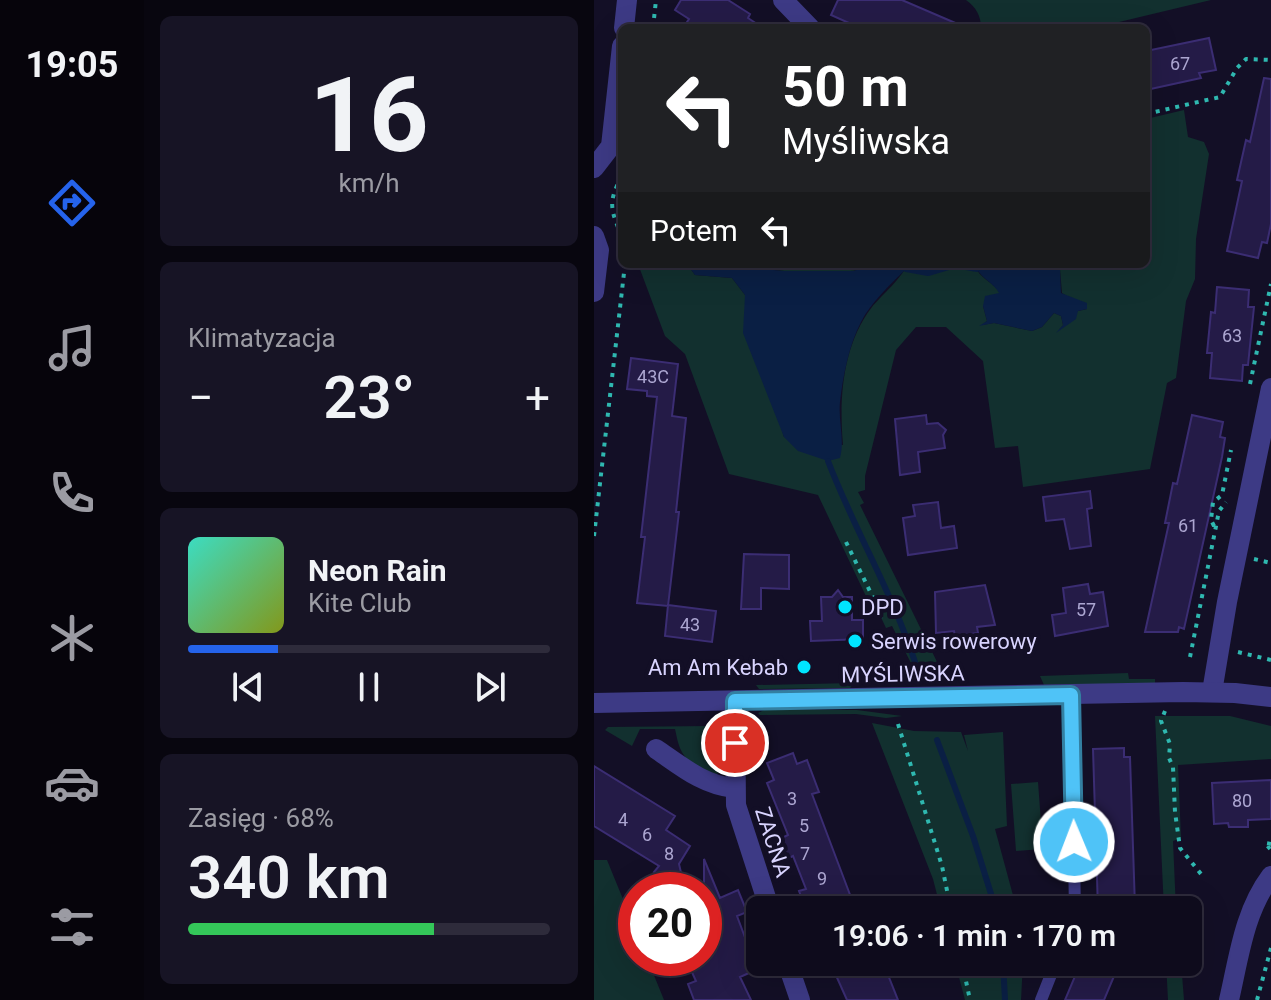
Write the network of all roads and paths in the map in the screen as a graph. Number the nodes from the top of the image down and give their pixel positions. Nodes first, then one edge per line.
1 (627, 0) edge
2 (656, 0) edge
3 (783, 0) edge
4 (624, 24) edge
5 (653, 24) edge
6 (806, 24) edge
7 (1271, 60) edge
8 (618, 82) edge
9 (1150, 113) edge
10 (594, 168) edge
11 (618, 183) edge
12 (618, 225) edge
13 (594, 236) edge
14 (625, 268) edge
15 (594, 292) edge
16 (1271, 388) edge
17 (1231, 450) dead end
18 (1226, 502) dead end
19 (1215, 528) junction
20 (594, 536) edge
21 (846, 542) dead end
22 (1248, 558) dead end
23 (1271, 563) edge
24 (880, 620) dead end
25 (1230, 650) dead end
26 (1190, 657) dead end
27 (1271, 660) edge
28 (1212, 692) junction
29 (1071, 695) junction
30 (1271, 697) edge
31 (735, 701) junction
32 (594, 703) edge
33 (1165, 711) dead end
34 (898, 724) dead end
35 (656, 749) dead end
36 (734, 788) junction
37 (1271, 844) edge
38 (1271, 850) edge
39 (1201, 874) dead end
40 (1271, 876) edge
41 (765, 896) edge
42 (948, 896) edge
43 (1075, 896) edge
44 (1271, 948) edge
45 (792, 976) edge
46 (965, 976) edge
47 (1050, 976) edge
48 (800, 1000) edge
49 (970, 1000) edge
50 (1041, 1000) edge
51 (1229, 1000) edge
52 (1257, 1000) edge

1 - 4 street
2 - 5 path
3 - 6 street
7 - 9 path
8 - 10 street
11 - 12 path
13 - 15 street
14 - 20 path
16 - 28 street
17 - 19 path
18 - 19 path
19 - 26 path
21 - 24 path
22 - 23 path
25 - 27 path
28 - 29 street, MYŚLIWSKA
28 - 30 street, MYŚLIWSKA
29 - 31 street, MYŚLIWSKA
29 - 43 lane
31 - 32 street, MYŚLIWSKA
31 - 36 street, ZACNA
33 - 39 path
34 - 42 path
35 - 36 street, ZACNA
36 - 41 street, ZACNA
37 - 38 path
40 - 51 street
44 - 52 path
45 - 48 street
46 - 49 path
47 - 50 lane

